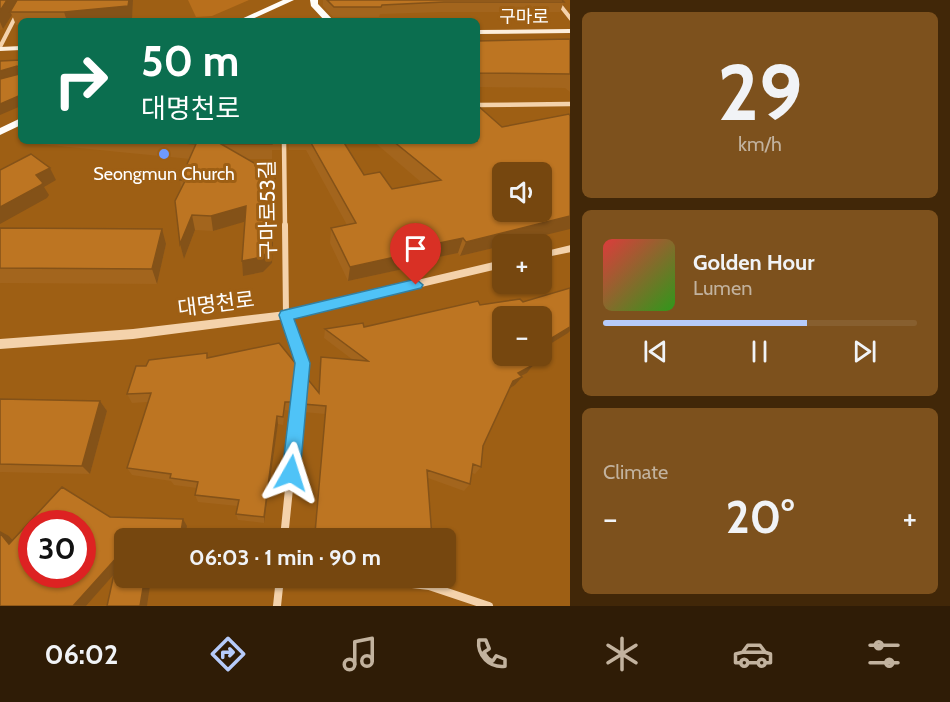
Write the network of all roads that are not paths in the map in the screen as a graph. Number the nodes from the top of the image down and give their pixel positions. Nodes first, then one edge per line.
1 (24, 0) edge
2 (290, 0) edge
3 (314, 0) edge
4 (556, 0) edge
5 (248, 18) edge
6 (327, 18) edge
7 (570, 19) edge
8 (480, 32) edge
9 (570, 32) edge
10 (0, 48) edge
11 (18, 48) edge
12 (570, 104) edge
13 (480, 105) edge
14 (18, 123) edge
15 (0, 132) edge
16 (284, 144) edge
17 (570, 248) edge
18 (552, 252) edge
19 (492, 266) edge
20 (286, 315) junction
21 (0, 344) edge
22 (285, 528) edge
23 (279, 588) edge
24 (435, 588) edge
25 (277, 606) edge
26 (489, 606) edge

1 - 10 street
2 - 5 main road
3 - 6 main road
4 - 7 street
8 - 9 main road, 구마로
10 - 11 main road
12 - 13 street
14 - 15 main road
16 - 20 street, 구마로53길
17 - 18 street
19 - 20 street, 대명천로
20 - 21 street, 대명천로
20 - 22 street, 구마로53길
23 - 25 street
24 - 26 street

